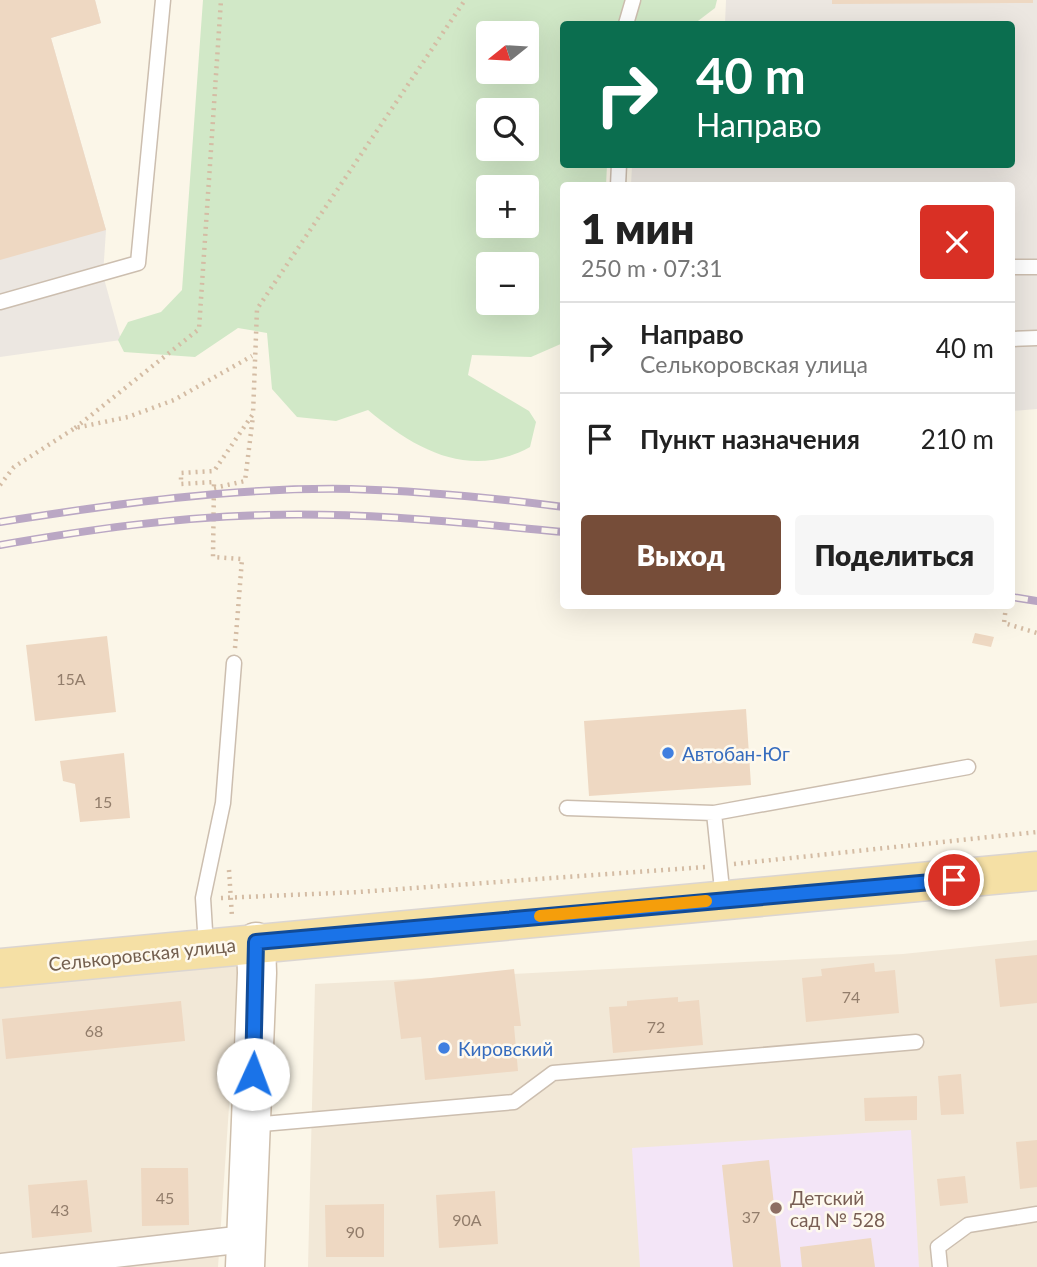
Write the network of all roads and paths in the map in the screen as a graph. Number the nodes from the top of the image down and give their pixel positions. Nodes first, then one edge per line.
1 (163, 0) edge
2 (221, 0) edge
3 (465, 0) edge
4 (633, 0) edge
5 (627, 21) edge
6 (1015, 267) edge
7 (1037, 267) edge
8 (0, 302) edge
9 (1037, 338) edge
10 (1015, 339) edge
11 (253, 356) junction
12 (253, 414) junction
13 (75, 428) junction
14 (0, 485) edge
15 (214, 488) junction
16 (1006, 609) edge
17 (1037, 633) edge
18 (234, 663) joint
19 (968, 767) dead end
20 (567, 808) dead end
21 (715, 813) junction
22 (1037, 831) edge
23 (228, 857) dead end
24 (1037, 871) edge
25 (722, 883) junction
26 (231, 897) junction
27 (203, 898) junction
28 (232, 944) junction
29 (0, 968) edge
30 (916, 1042) dead end
31 (251, 1125) junction
32 (1037, 1214) edge
33 (245, 1253) edge
34 (2, 1267) edge
35 (940, 1267) edge

1 - 8 lane
2 - 13 path
3 - 11 path
4 - 5 lane
6 - 7 lane
9 - 10 lane
11 - 12 path
11 - 13 path
12 - 15 path
12 - 15 path
13 - 14 path
15 - 18 path
16 - 17 path
18 - 27 lane
19 - 21 lane
20 - 21 lane
21 - 25 lane
22 - 25 path
23 - 26 path
24 - 25 main road, Селькоровская улица
25 - 26 path
25 - 28 main road, Селькоровская улица
26 - 27 path
26 - 28 path
27 - 28 lane
28 - 29 main road, Селькоровская улица
28 - 31 street
30 - 31 lane
31 - 33 street
32 - 35 lane
33 - 34 street

